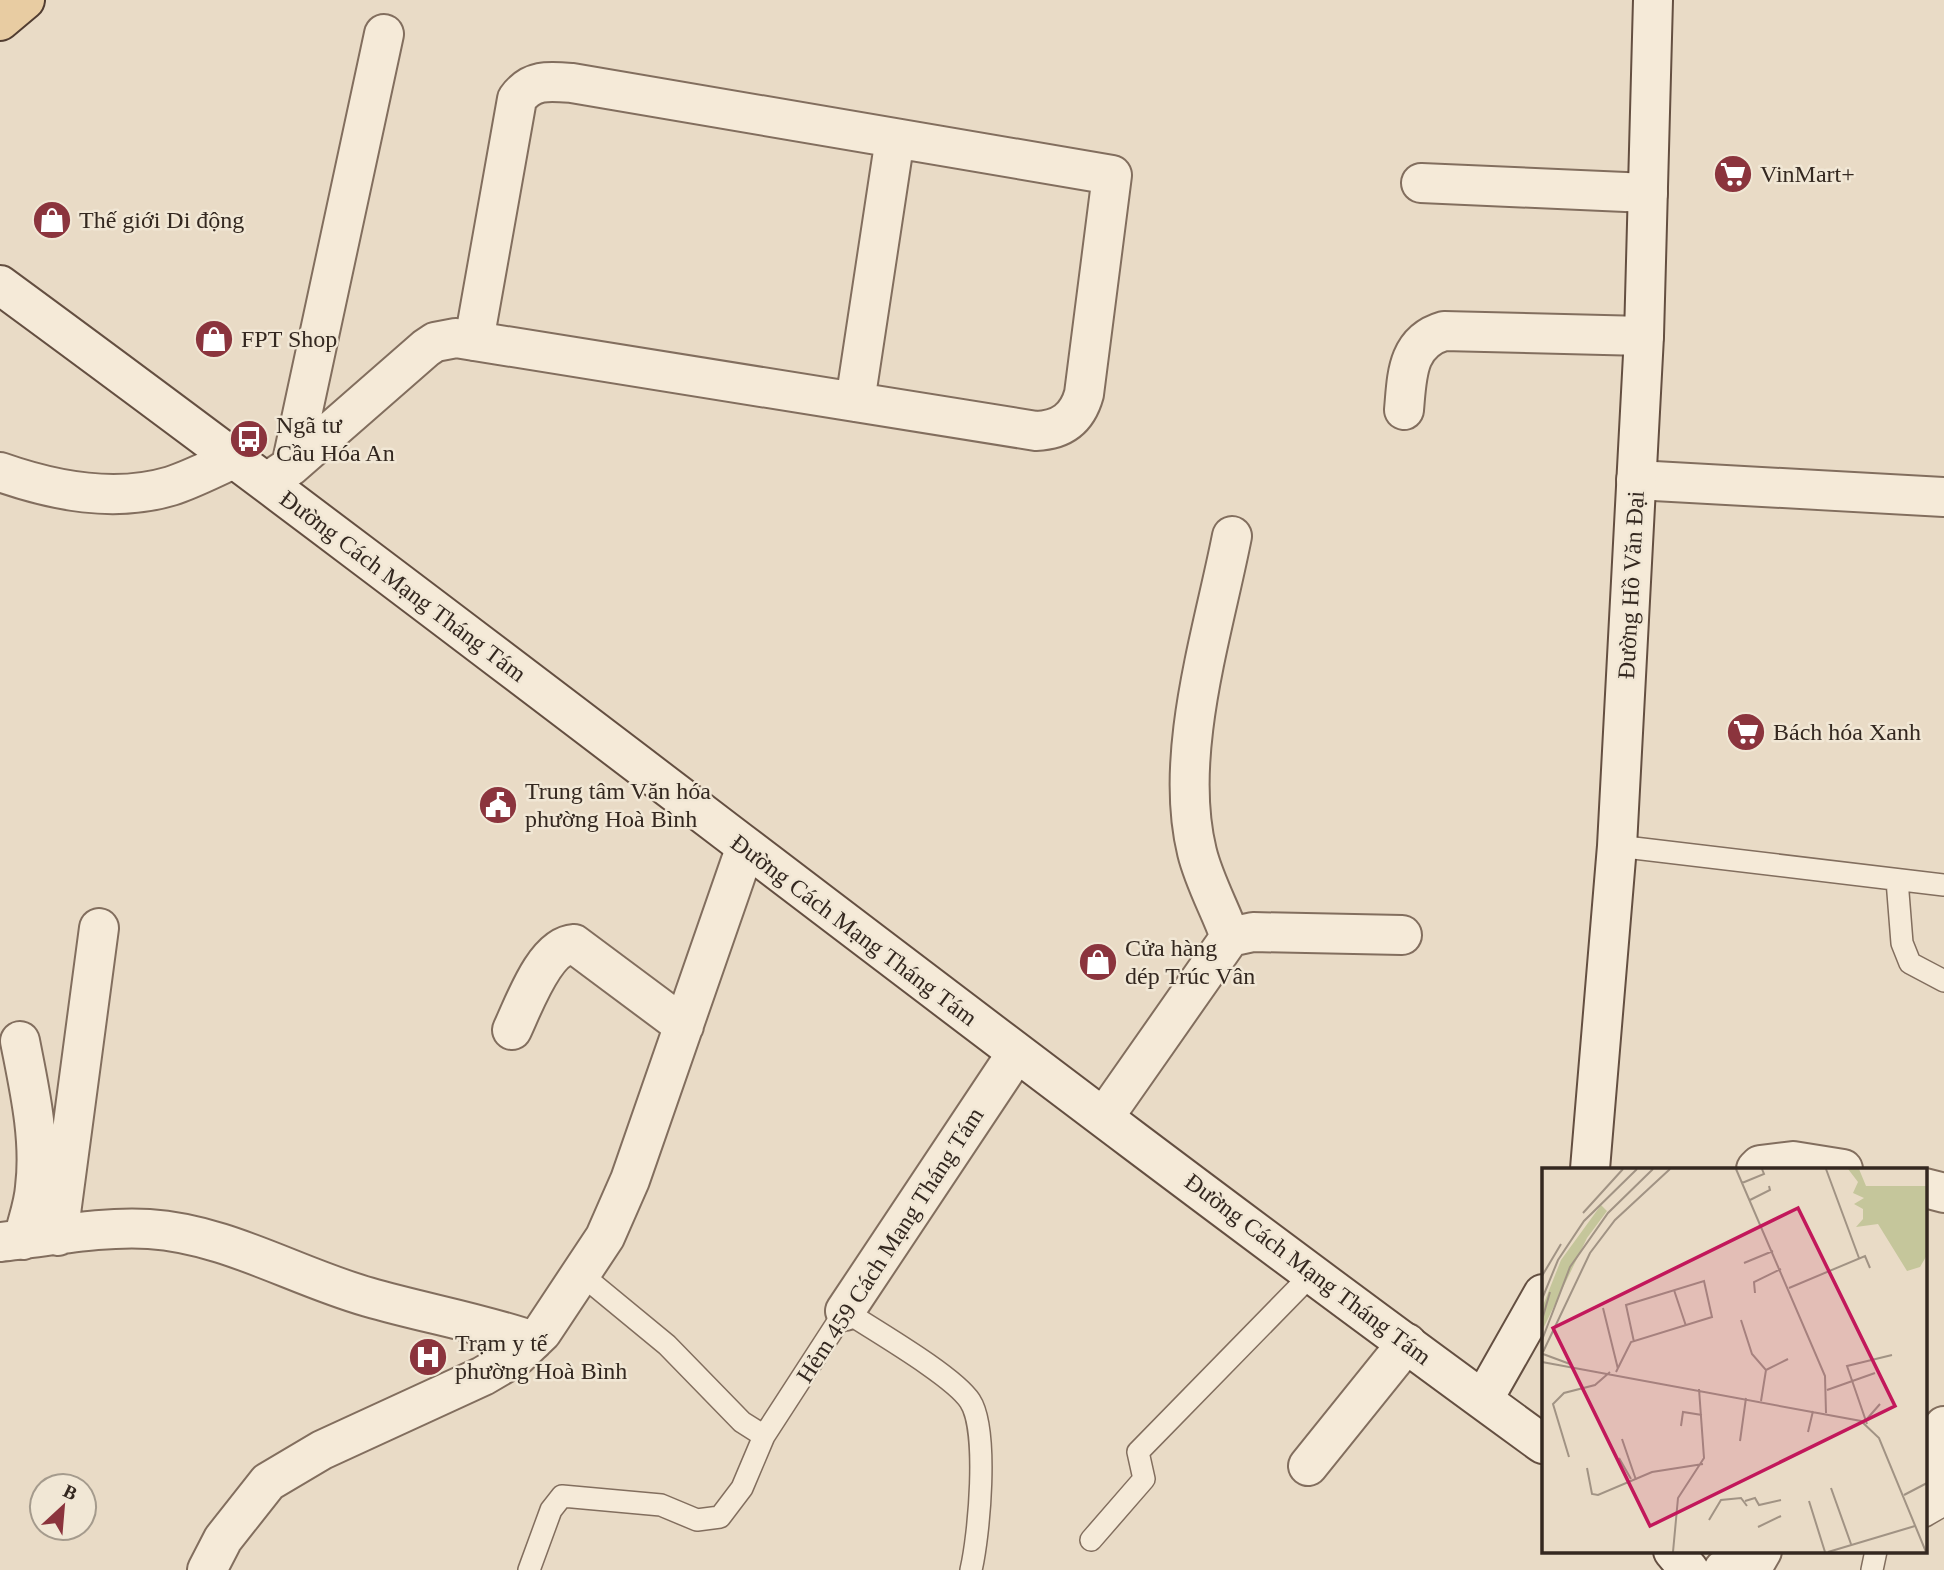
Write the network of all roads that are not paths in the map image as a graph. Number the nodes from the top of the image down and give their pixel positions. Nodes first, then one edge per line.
1 (25, 0) edge
2 (1653, 0) edge
3 (0, 21) edge
4 (384, 34) dead end
5 (895, 138) junction
6 (1421, 183) dead end
7 (1648, 193) junction
8 (0, 285) edge
9 (1644, 336) junction
10 (474, 341) junction
11 (855, 402) junction
12 (1404, 410) dead end
13 (236, 458) junction
14 (0, 472) edge
15 (279, 474) junction
16 (1636, 480) junction
17 (1944, 497) edge
18 (1232, 536) dead end
19 (1617, 846) junction
20 (746, 849) junction
21 (1897, 880) junction
22 (1944, 885) edge
23 (99, 928) dead end
24 (1402, 935) dead end
25 (1230, 937) junction
26 (1944, 981) edge
27 (684, 1026) junction
28 (512, 1030) dead end
29 (20, 1041) dead end
30 (1016, 1054) junction
31 (1104, 1117) junction
32 (1590, 1168) edge
33 (1757, 1168) edge
34 (1837, 1168) edge
35 (1926, 1188) edge
36 (1944, 1193) edge
37 (27, 1239) edge
38 (1313, 1273) junction
39 (582, 1275) junction
40 (1542, 1296) edge
41 (845, 1311) junction
42 (533, 1340) junction
43 (1407, 1343) junction
44 (1483, 1400) junction
45 (1944, 1426) edge
46 (764, 1436) junction
47 (1542, 1443) edge
48 (1308, 1466) dead end
49 (1944, 1493) edge
50 (1944, 1505) edge
51 (1926, 1515) edge
52 (1091, 1540) dead end
53 (1674, 1552) edge
54 (1723, 1552) edge
55 (1761, 1552) edge
56 (1876, 1552) edge
57 (207, 1570) edge
58 (529, 1570) edge
59 (971, 1570) edge
60 (1689, 1570) edge
61 (1717, 1570) edge
62 (1723, 1570) edge
63 (1872, 1570) edge

1 - 3 main road
2 - 7 street, Đường Hồ Văn Đại
4 - 15 street
5 - 10 street
5 - 11 street
5 - 11 street
6 - 7 street
7 - 9 street, Đường Hồ Văn Đại
8 - 13 street, Đường Cách Mạng Tháng Tám
9 - 12 street
9 - 16 street, Đường Hồ Văn Đại
10 - 11 street
10 - 15 street
13 - 14 street
13 - 15 street, Đường Cách Mạng Tháng Tám
15 - 20 street, Đường Cách Mạng Tháng Tám
16 - 17 street
16 - 19 street, Đường Hồ Văn Đại
18 - 25 street
19 - 21 lane
19 - 32 street, Đường Hồ Văn Đại
20 - 27 street
20 - 30 street, Đường Cách Mạng Tháng Tám
21 - 22 lane
21 - 26 lane
23 - 37 street
24 - 25 street
25 - 31 street
27 - 28 street
27 - 39 street
29 - 37 street
30 - 31 street, Đường Cách Mạng Tháng Tám
30 - 41 street, Hẻm 459 Cách Mạng Tháng Tám
31 - 38 street, Đường Cách Mạng Tháng Tám
33 - 34 street
35 - 36 street
37 - 42 street
38 - 43 street, Đường Cách Mạng Tháng Tám
38 - 52 lane
39 - 42 street
39 - 46 lane
40 - 44 street
41 - 46 lane, Hẻm 459 Cách Mạng Tháng Tám
41 - 59 lane
42 - 57 street
43 - 44 street, Đường Cách Mạng Tháng Tám
43 - 48 street
44 - 47 street, Đường Cách Mạng Tháng Tám
45 - 49 street
46 - 58 lane, Hẻm 459 Cách Mạng Tháng Tám
50 - 51 lane
53 - 60 street
54 - 61 street
55 - 62 street
56 - 63 lane

